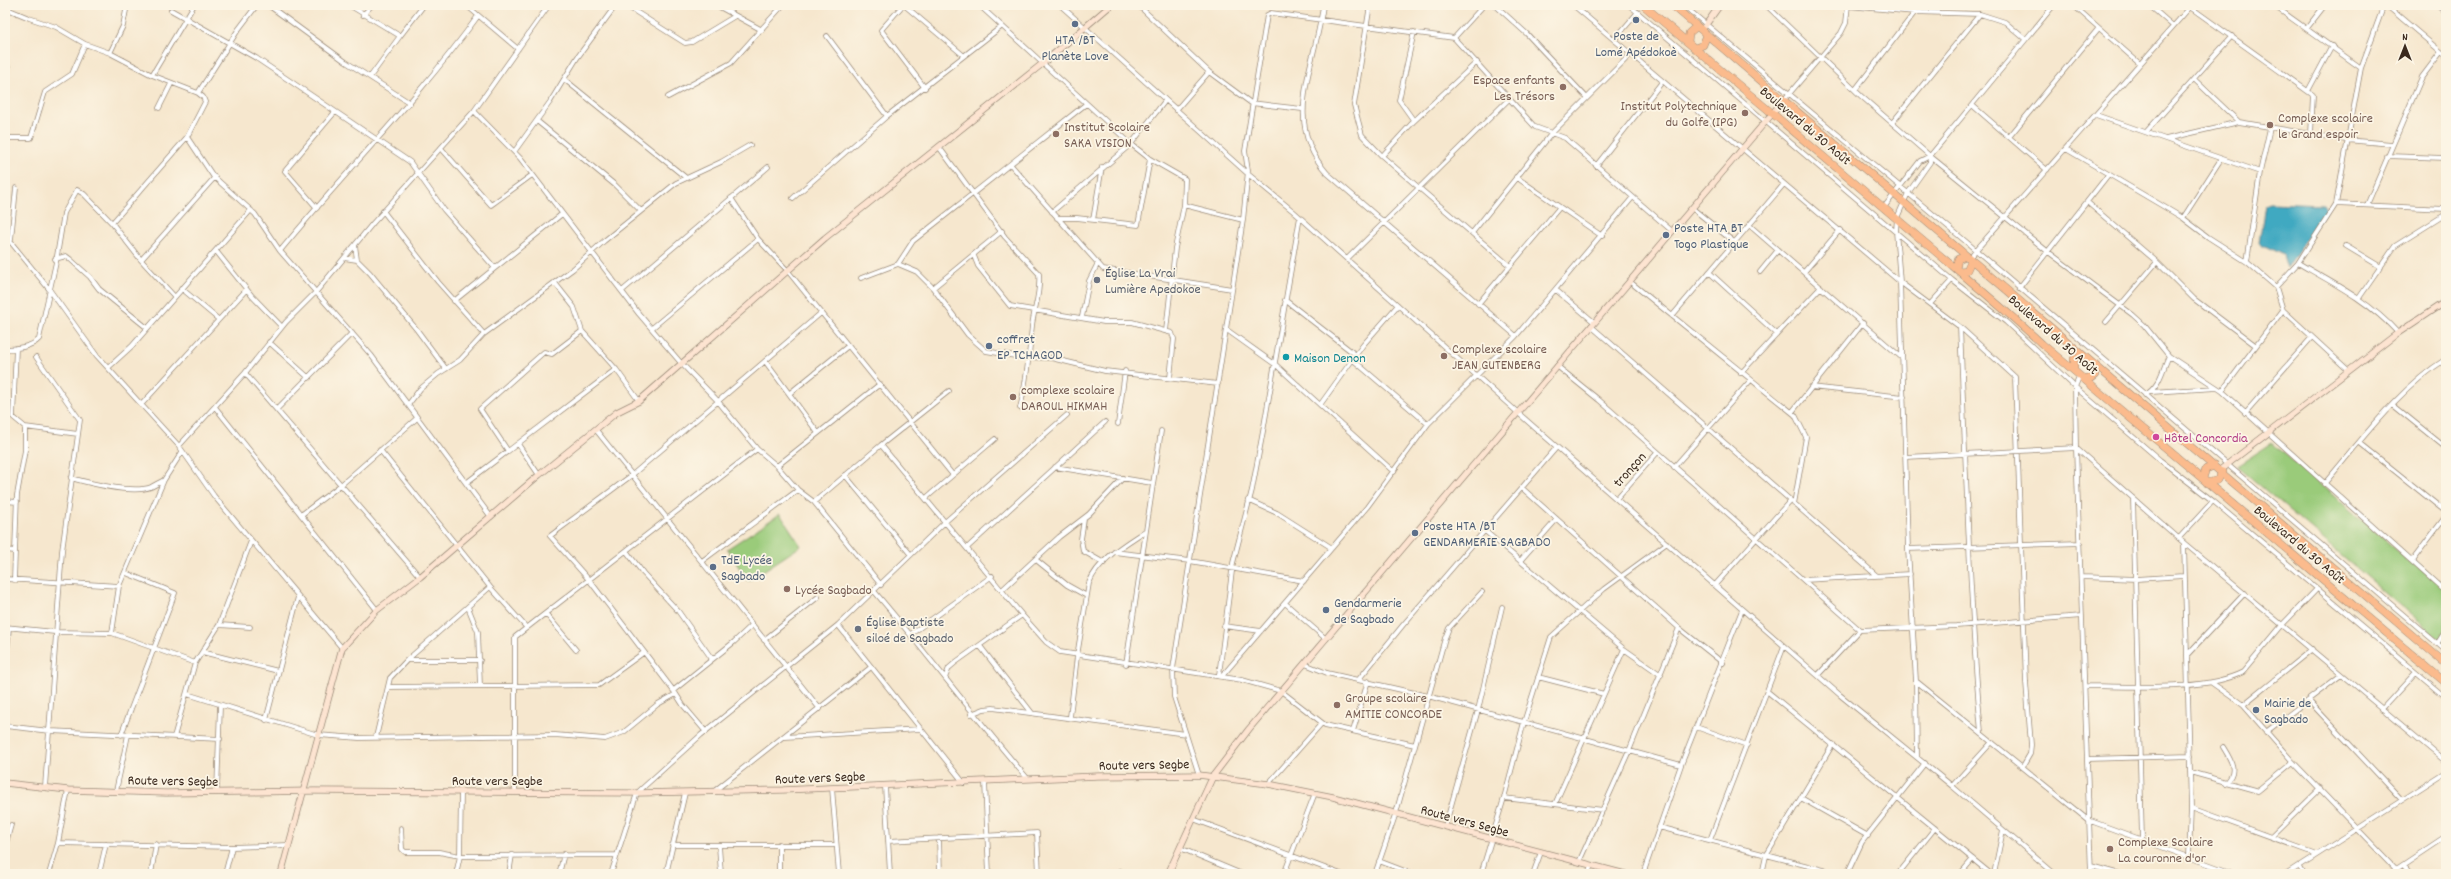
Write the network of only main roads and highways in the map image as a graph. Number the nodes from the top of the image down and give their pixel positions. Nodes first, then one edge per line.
1 (1643, 5) edge
2 (1672, 5) edge
3 (1703, 29) junction
4 (1688, 42) junction
5 (1695, 48) junction
6 (1968, 258) junction
7 (1958, 270) junction
8 (2084, 356) junction
9 (2094, 365) junction
10 (2074, 369) junction
11 (2082, 377) junction
12 (2219, 469) junction
13 (2205, 481) junction
14 (2446, 664) edge
15 (2446, 683) edge

1 - 4 highway, Boulevard du 30 Août
2 - 3 highway, Boulevard du 30 Août
3 - 4 highway
3 - 5 highway
3 - 6 highway, Boulevard du 30 Août
4 - 5 highway, Boulevard du 30 Août
5 - 7 highway, Boulevard du 30 Août
6 - 7 highway
6 - 7 highway
6 - 8 highway, Boulevard du 30 Août
7 - 10 highway, Boulevard du 30 Août
8 - 9 highway, Boulevard du 30 Août
8 - 10 highway
9 - 11 highway
9 - 12 highway, Boulevard du 30 Août
10 - 11 highway, Boulevard du 30 Août
11 - 13 highway, Boulevard du 30 Août
12 - 13 highway
12 - 13 highway
12 - 14 highway, Boulevard du 30 Août
13 - 15 highway, Boulevard du 30 Août

